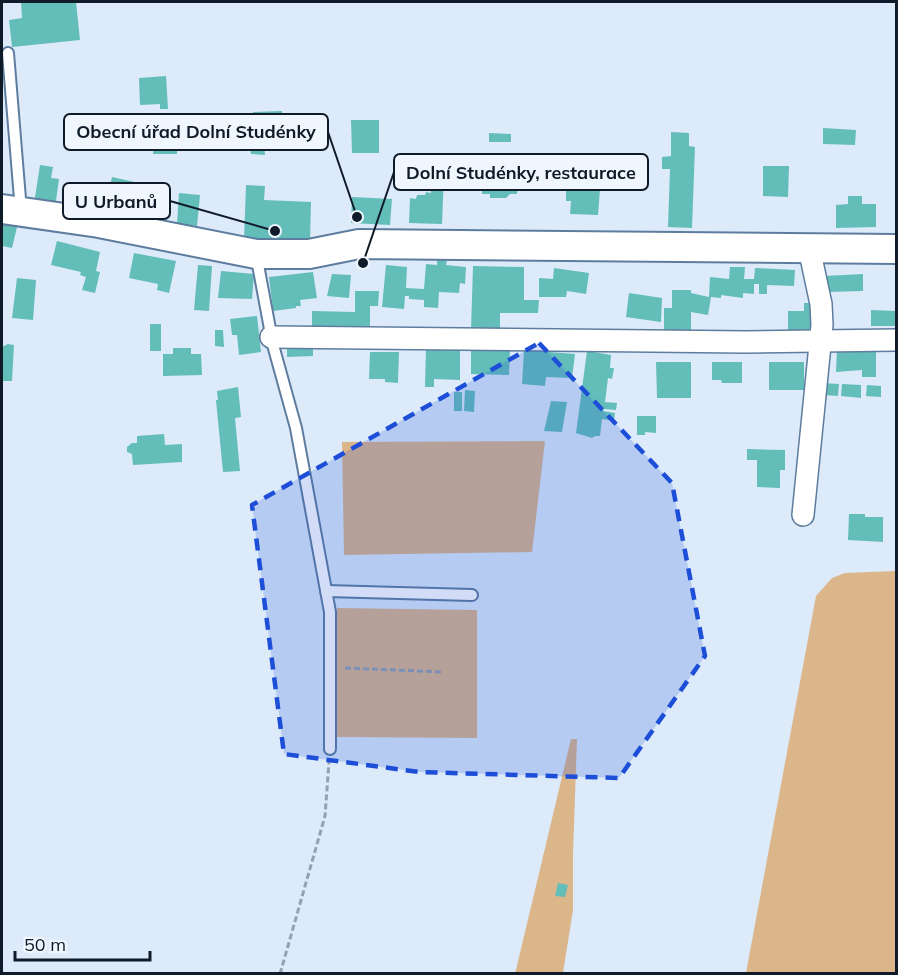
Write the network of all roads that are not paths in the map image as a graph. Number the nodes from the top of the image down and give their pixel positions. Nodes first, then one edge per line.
1 (8, 53) dead end
2 (11, 210) edge
3 (809, 248) junction
4 (897, 249) edge
5 (256, 254) junction
6 (271, 337) junction
7 (821, 340) junction
8 (897, 340) edge
9 (803, 515) dead end
10 (327, 591) junction
11 (472, 595) dead end
12 (330, 749) road end

1 - 2 lane
2 - 5 street
3 - 4 street
3 - 5 street
3 - 7 street
5 - 6 lane
6 - 7 street
6 - 10 lane
7 - 8 street
7 - 9 street
10 - 11 lane
10 - 12 lane

